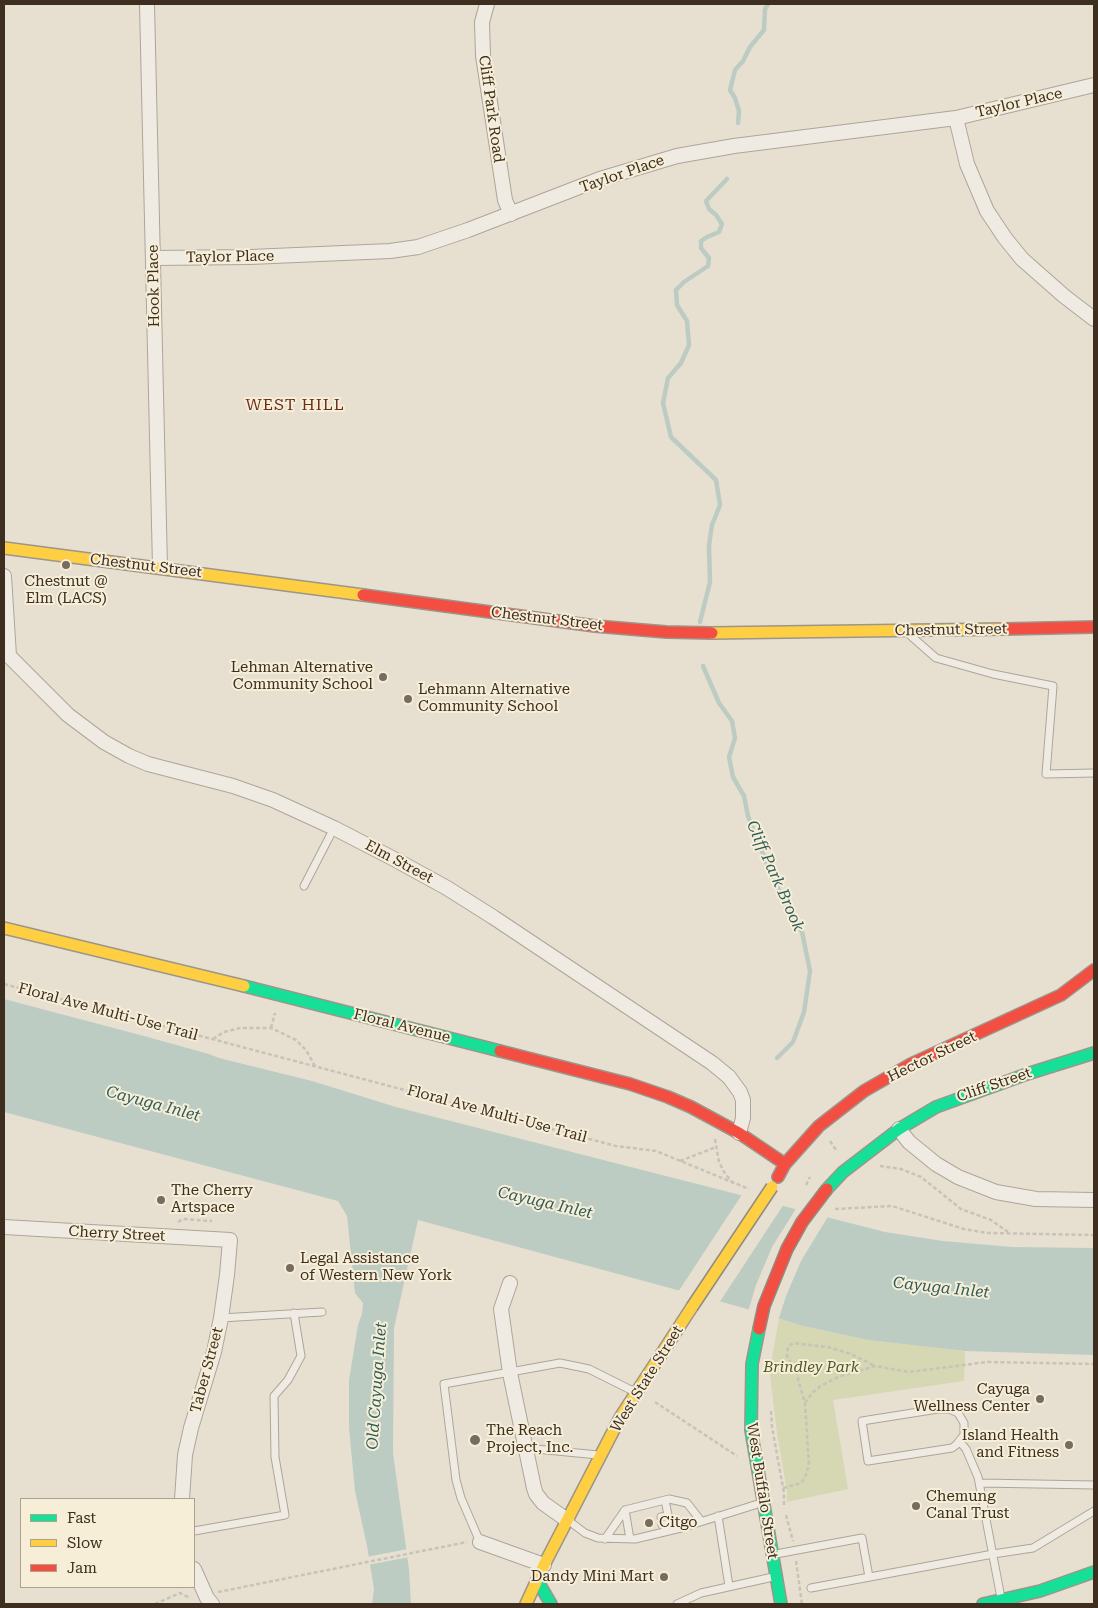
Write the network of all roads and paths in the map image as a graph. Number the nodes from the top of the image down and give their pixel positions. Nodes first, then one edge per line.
1 (147, 4) edge
2 (487, 4) edge
3 (1094, 85) edge
4 (956, 118) junction
5 (511, 214) junction
6 (153, 258) junction
7 (1094, 319) edge
8 (4, 548) edge
9 (160, 567) junction
10 (4, 576) edge
11 (1094, 628) edge
12 (907, 632) junction
13 (6, 654) edge
14 (1094, 773) edge
15 (334, 828) junction
16 (304, 886) dead end
17 (4, 928) edge
18 (1094, 970) edge
19 (4, 984) edge
20 (212, 1039) junction
21 (1094, 1053) edge
22 (315, 1066) junction
23 (899, 1129) junction
24 (738, 1133) junction
25 (715, 1136) dead end
26 (828, 1138) dead end
27 (716, 1147) junction
28 (836, 1150) dead end
29 (680, 1161) junction
30 (785, 1164) junction
31 (875, 1168) dead end
32 (732, 1182) junction
33 (755, 1191) dead end
34 (1094, 1200) edge
35 (830, 1208) dead end
36 (212, 1221) dead end
37 (177, 1224) dead end
38 (4, 1227) edge
39 (1010, 1232) junction
40 (1094, 1235) edge
41 (230, 1240) joint
42 (510, 1283) dead end
43 (322, 1312) dead end
44 (294, 1313) junction
45 (221, 1318) junction
46 (1094, 1364) edge
47 (875, 1366) junction
48 (510, 1373) junction
49 (636, 1392) junction
50 (655, 1402) dead end
51 (805, 1403) junction
52 (771, 1408) dead end
53 (960, 1442) junction
54 (526, 1448) junction
55 (600, 1456) junction
56 (742, 1459) dead end
57 (980, 1482) junction
58 (1094, 1485) edge
59 (182, 1498) edge
60 (665, 1500) junction
61 (762, 1503) junction
62 (625, 1510) junction
63 (1094, 1511) edge
64 (718, 1516) junction
65 (567, 1520) junction
66 (702, 1521) junction
67 (636, 1522) dead end
68 (666, 1522) junction
69 (628, 1523) junction
70 (638, 1530) dead end
71 (195, 1531) edge
72 (630, 1535) junction
73 (605, 1539) junction
74 (480, 1542) junction
75 (993, 1554) junction
76 (772, 1555) junction
77 (544, 1565) junction
78 (195, 1571) edge
79 (1094, 1572) edge
80 (776, 1577) junction
81 (869, 1577) junction
82 (537, 1580) junction
83 (730, 1586) junction
84 (811, 1588) dead end
85 (192, 1600) dead end
86 (1001, 1600) junction
87 (210, 1601) edge
88 (155, 1604) edge
89 (526, 1604) edge
90 (551, 1604) edge
91 (678, 1604) edge
92 (781, 1604) edge
93 (983, 1604) edge

1 - 6 street, Hook Place
2 - 5 street, Cliff Park Road
3 - 4 street, Taylor Place
4 - 5 street, Taylor Place
4 - 7 street
5 - 6 street, Taylor Place
6 - 9 street, Hook Place
8 - 9 main road, Chestnut Street
9 - 12 main road, Chestnut Street
10 - 13 street
11 - 12 main road, Chestnut Street
12 - 14 lane
13 - 15 street, Elm Street
15 - 16 lane
15 - 24 street, Elm Street
17 - 24 main road, Floral Avenue
18 - 30 main road, Hector Street
19 - 20 path, Floral Ave Multi-Use Trail
20 - 22 path, Floral Ave Multi-Use Trail
20 - 22 path, Floral Ave Multi-Use Trail
21 - 23 main road, Cliff Street
22 - 29 path, Floral Ave Multi-Use Trail
23 - 34 street
23 - 61 main road, West Buffalo Street, bridge
24 - 30 main road, Floral Avenue
25 - 27 path
26 - 28 path
27 - 29 path
27 - 32 path
29 - 32 path, Floral Ave Multi-Use Trail
30 - 49 main road, West State Street, bridge
31 - 39 path
32 - 33 path, Floral Ave Multi-Use Trail
35 - 39 path
36 - 37 path
38 - 41 street, Cherry Street
39 - 40 path
41 - 45 street, Taber Street
42 - 48 street
43 - 44 lane
44 - 45 lane
44 - 71 lane
45 - 59 street, Taber Street
46 - 47 path
47 - 51 path
47 - 51 path
48 - 49 lane
48 - 54 street
48 - 74 lane
49 - 55 main road, West State Street
50 - 56 path
51 - 52 path
53 - 53 lane
53 - 57 lane
54 - 55 lane
54 - 65 street
55 - 65 main road, West State Street
57 - 58 lane
57 - 75 lane
60 - 62 lane
60 - 66 lane
60 - 68 lane
61 - 64 lane
61 - 76 main road, West Buffalo Street
62 - 69 lane
62 - 73 lane
63 - 75 lane
64 - 66 lane
64 - 83 lane
65 - 73 lane
65 - 77 main road, West State Street
66 - 68 lane
67 - 69 lane
68 - 72 lane
69 - 72 lane
70 - 72 lane
72 - 73 lane
74 - 77 street
74 - 87 path
75 - 81 lane
75 - 86 lane
76 - 80 main road, West Buffalo Street
76 - 81 lane
77 - 82 main road, West State Street
78 - 87 street
79 - 86 main road
80 - 83 lane
80 - 92 main road, West Buffalo Street
81 - 84 lane
82 - 89 main road, West State Street
82 - 90 main road
83 - 91 lane
85 - 88 path
86 - 93 main road

